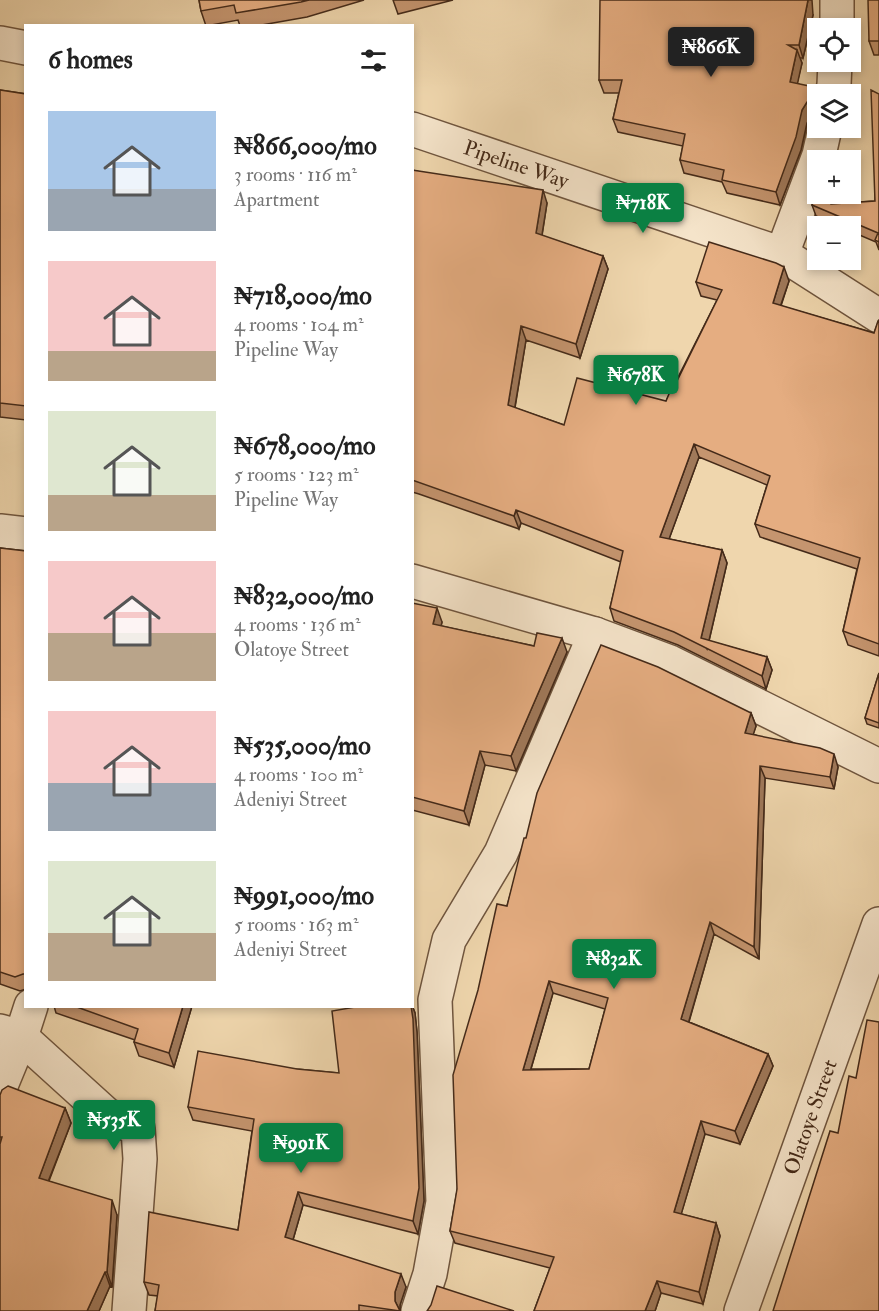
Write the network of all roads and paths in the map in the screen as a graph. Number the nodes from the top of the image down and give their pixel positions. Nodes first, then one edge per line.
1 (837, 0) edge
2 (837, 18) edge
3 (0, 43) edge
4 (24, 48) edge
5 (414, 130) edge
6 (823, 138) edge
7 (783, 254) junction
8 (879, 316) edge
9 (0, 531) edge
10 (24, 534) edge
11 (414, 582) edge
12 (595, 634) junction
13 (879, 766) edge
14 (879, 924) edge
15 (17, 1025) edge
16 (0, 1088) edge
17 (129, 1311) edge
18 (418, 1311) edge
19 (741, 1311) edge

1 - 2 street
3 - 4 street
5 - 7 street, Pipeline Way
6 - 7 street
7 - 8 street, Pipeline Way
9 - 10 street
11 - 12 street
12 - 13 street
12 - 18 street
14 - 19 street, Olatoye Street
15 - 16 street
15 - 17 street

